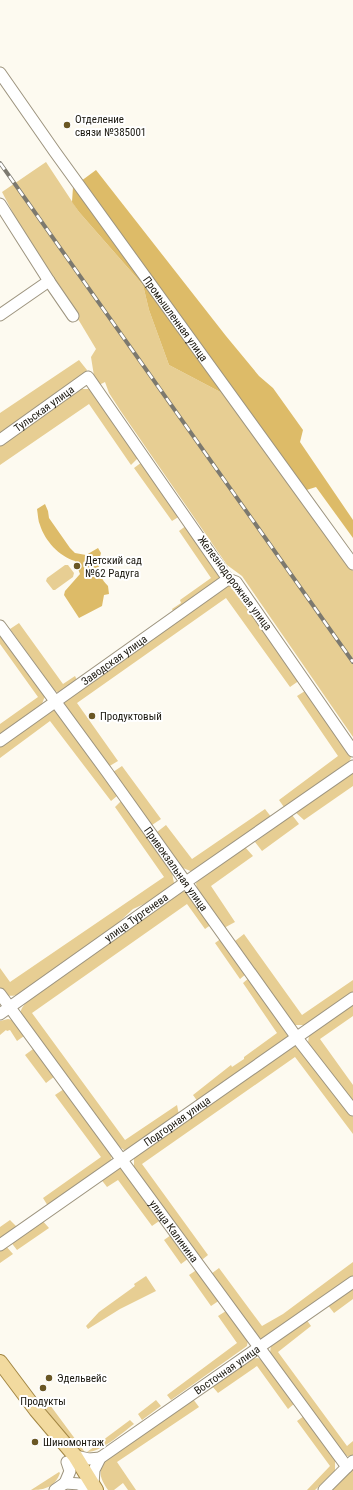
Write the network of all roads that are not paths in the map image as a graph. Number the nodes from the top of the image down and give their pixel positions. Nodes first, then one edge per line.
1 (0, 74) edge
2 (0, 204) edge
3 (49, 282) junction
4 (0, 315) edge
5 (73, 316) dead end
6 (88, 377) joint
7 (0, 440) edge
8 (353, 564) edge
9 (228, 579) junction
10 (0, 626) edge
11 (55, 701) junction
12 (0, 741) edge
13 (353, 751) edge
14 (353, 766) edge
15 (186, 882) junction
16 (0, 994) edge
17 (353, 998) edge
18 (10, 1008) junction
19 (0, 1014) edge
20 (297, 1038) junction
21 (353, 1110) edge
22 (121, 1160) junction
23 (0, 1245) edge
24 (353, 1282) edge
25 (260, 1347) junction
26 (0, 1362) edge
27 (100, 1458) junction
28 (71, 1459) junction
29 (350, 1464) edge
30 (65, 1483) junction
31 (89, 1489) edge
32 (55, 1490) edge
33 (324, 1490) edge

1 - 8 street, Промышленная улица
2 - 3 street
3 - 4 street
3 - 5 street
6 - 7 street, Тульская улица
6 - 9 street, Железнодорожная улица
9 - 11 street, Заводская улица
9 - 13 street, Железнодорожная улица
10 - 11 street, Привокзальная улица
11 - 12 street, Заводская улица
11 - 15 street, Привокзальная улица
14 - 15 street, улица Тургенева
15 - 18 street, улица Тургенева
15 - 20 street, Привокзальная улица
16 - 18 street, улица Калинина
17 - 20 street, Подгорная улица
18 - 19 street, улица Тургенева
18 - 22 street, улица Калинина
20 - 21 street, Привокзальная улица
20 - 22 street, Подгорная улица
22 - 23 street, Подгорная улица
22 - 25 street, улица Калинина
24 - 25 street, Восточная улица
25 - 27 street, Восточная улица
25 - 29 street, улица Калинина
26 - 28 main road
27 - 28 street
27 - 31 street
28 - 30 street
28 - 31 main road
29 - 33 street
30 - 31 street
30 - 32 street

